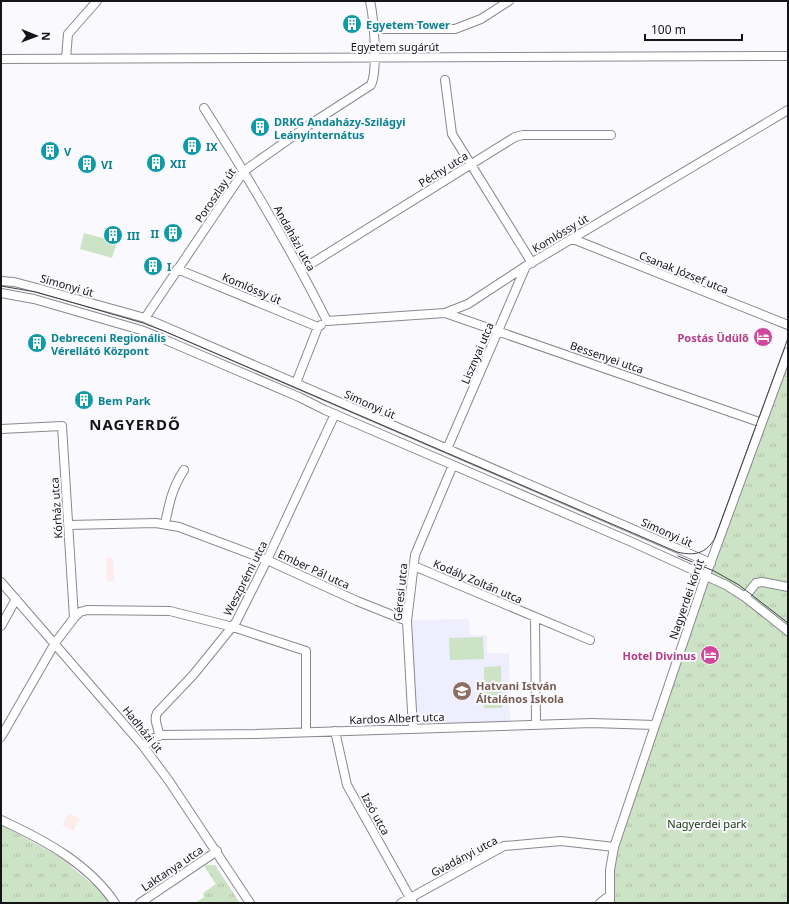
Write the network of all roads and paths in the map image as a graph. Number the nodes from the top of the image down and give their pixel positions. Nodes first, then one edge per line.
1 (370, 1) edge
2 (509, 1) edge
3 (95, 3) edge
4 (373, 29) junction
5 (788, 56) edge
6 (374, 57) junction
7 (66, 58) junction
8 (1, 59) edge
9 (445, 80) dead end
10 (204, 108) dead end
11 (788, 110) edge
12 (611, 135) dead end
13 (471, 165) junction
14 (244, 171) junction
15 (573, 239) junction
16 (529, 265) junction
17 (177, 269) junction
18 (301, 270) junction
19 (1, 280) edge
20 (1, 293) edge
21 (445, 313) junction
22 (145, 318) junction
23 (327, 321) junction
24 (788, 325) edge
25 (318, 328) junction
26 (498, 331) junction
27 (788, 352) edge
28 (296, 383) junction
29 (335, 414) junction
30 (762, 423) junction
31 (1, 429) edge
32 (447, 449) junction
33 (453, 465) junction
34 (184, 470) dead end
35 (165, 524) junction
36 (69, 525) junction
37 (267, 560) junction
38 (711, 563) junction
39 (414, 566) junction
40 (706, 575) junction
41 (1, 582) edge
42 (788, 587) edge
43 (745, 597) junction
44 (16, 599) junction
45 (535, 617) junction
46 (74, 618) junction
47 (407, 621) junction
48 (1, 626) edge
49 (233, 626) junction
50 (788, 631) edge
51 (590, 640) dead end
52 (55, 643) junction
53 (536, 725) junction
54 (655, 725) junction
55 (413, 729) junction
56 (334, 731) junction
57 (306, 732) junction
58 (158, 736) junction
59 (1, 737) edge
60 (143, 746) junction
61 (1, 820) edge
62 (614, 847) junction
63 (217, 851) junction
64 (610, 899) edge
65 (412, 900) edge
66 (115, 903) edge
67 (140, 903) edge
68 (250, 903) edge
69 (401, 903) edge
70 (600, 903) edge

1 - 4 street
2 - 4 street
3 - 7 street
4 - 6 street
5 - 6 street, Egyetem sugárút
6 - 7 street, Egyetem sugárút
6 - 14 street, Poroszlay út
7 - 8 street, Egyetem sugárút
9 - 13 street
10 - 14 street, Andaházi utca
11 - 15 street, Komlóssy út
12 - 13 street, Péchy utca
13 - 16 street
13 - 18 street, Péchy utca
14 - 17 street, Poroszlay út
14 - 18 street, Andaházi utca
15 - 16 street, Komlóssy út
15 - 24 street, Csanak József utca
16 - 21 street, Komlóssy út
16 - 26 street, Lisznyai utca
17 - 22 street, Poroszlay út
17 - 25 street, Komlóssy út
18 - 23 street, Andaházi utca
19 - 22 street, Simonyi út
20 - 29 street, Simonyi út
21 - 23 street, Komlóssy út
21 - 26 street, Bessenyei utca
22 - 28 street, Simonyi út
23 - 25 street
25 - 28 street
26 - 30 street, Bessenyei utca
26 - 32 street, Lisznyai utca
27 - 30 street, Nagyerdei körút
28 - 32 street, Simonyi út
29 - 33 street, Simonyi út
29 - 37 street, Weszprémi utca
30 - 38 street, Nagyerdei körút
31 - 36 street, Kórház utca
32 - 38 street, Simonyi út
33 - 39 street, Géresi utca
33 - 40 street, Simonyi út
34 - 35 street
35 - 36 street, Ember Pál utca
35 - 37 street, Ember Pál utca
36 - 46 street, Kórház utca
37 - 47 street, Ember Pál utca
37 - 49 street, Weszprémi utca
38 - 40 street, Nagyerdei körút
39 - 45 street, Kodály Zoltán utca
39 - 47 street, Géresi utca
40 - 43 street
40 - 54 street, Nagyerdei körút
41 - 44 street, Hadházi út
42 - 43 street
43 - 50 street
44 - 48 street
44 - 52 street, Hadházi út
45 - 51 street, Kodály Zoltán utca
45 - 53 street
46 - 49 street
46 - 52 street
47 - 55 street, Géresi utca
49 - 57 street
49 - 58 street, Weszprémi utca
52 - 59 street
52 - 60 street, Hadházi út
53 - 54 street, Kardos Albert utca
53 - 55 street, Kardos Albert utca
54 - 62 street, Nagyerdei körút
55 - 56 street, Kardos Albert utca
56 - 57 street, Kardos Albert utca
56 - 65 street, Izsó utca
57 - 58 street, Kardos Albert utca
58 - 60 street
60 - 63 street, Hadházi út
61 - 66 street
62 - 64 street, Nagyerdei körút
62 - 65 street, Gvadányi utca
63 - 67 street, Laktanya utca
63 - 68 street, Hadházi út
64 - 70 street
65 - 69 street, Gvadányi utca

